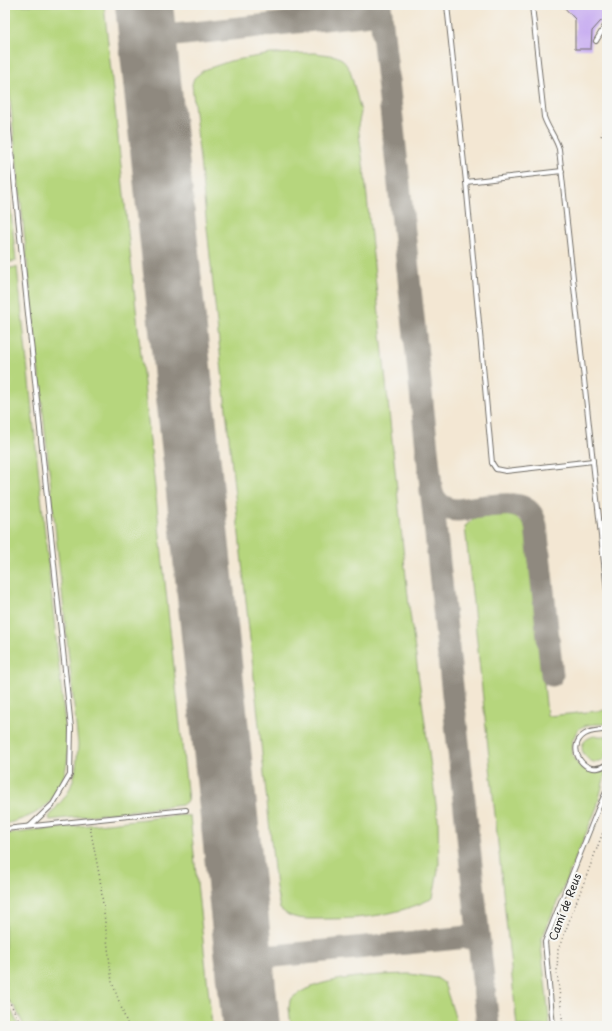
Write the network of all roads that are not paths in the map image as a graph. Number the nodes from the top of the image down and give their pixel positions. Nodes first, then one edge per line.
1 (447, 5) edge
2 (532, 5) edge
3 (607, 26) edge
4 (596, 40) dead end
5 (5, 92) edge
6 (562, 171) junction
7 (466, 182) junction
8 (593, 461) junction
9 (607, 591) edge
10 (607, 729) edge
11 (607, 764) edge
12 (607, 790) edge
13 (186, 810) dead end
14 (30, 826) junction
15 (5, 829) edge
16 (553, 1026) edge

1 - 7 lane
2 - 6 lane
3 - 4 lane
5 - 14 lane
6 - 7 lane
6 - 8 lane
7 - 8 lane
8 - 9 lane
10 - 11 lane
12 - 16 lane
13 - 14 lane
14 - 15 lane

